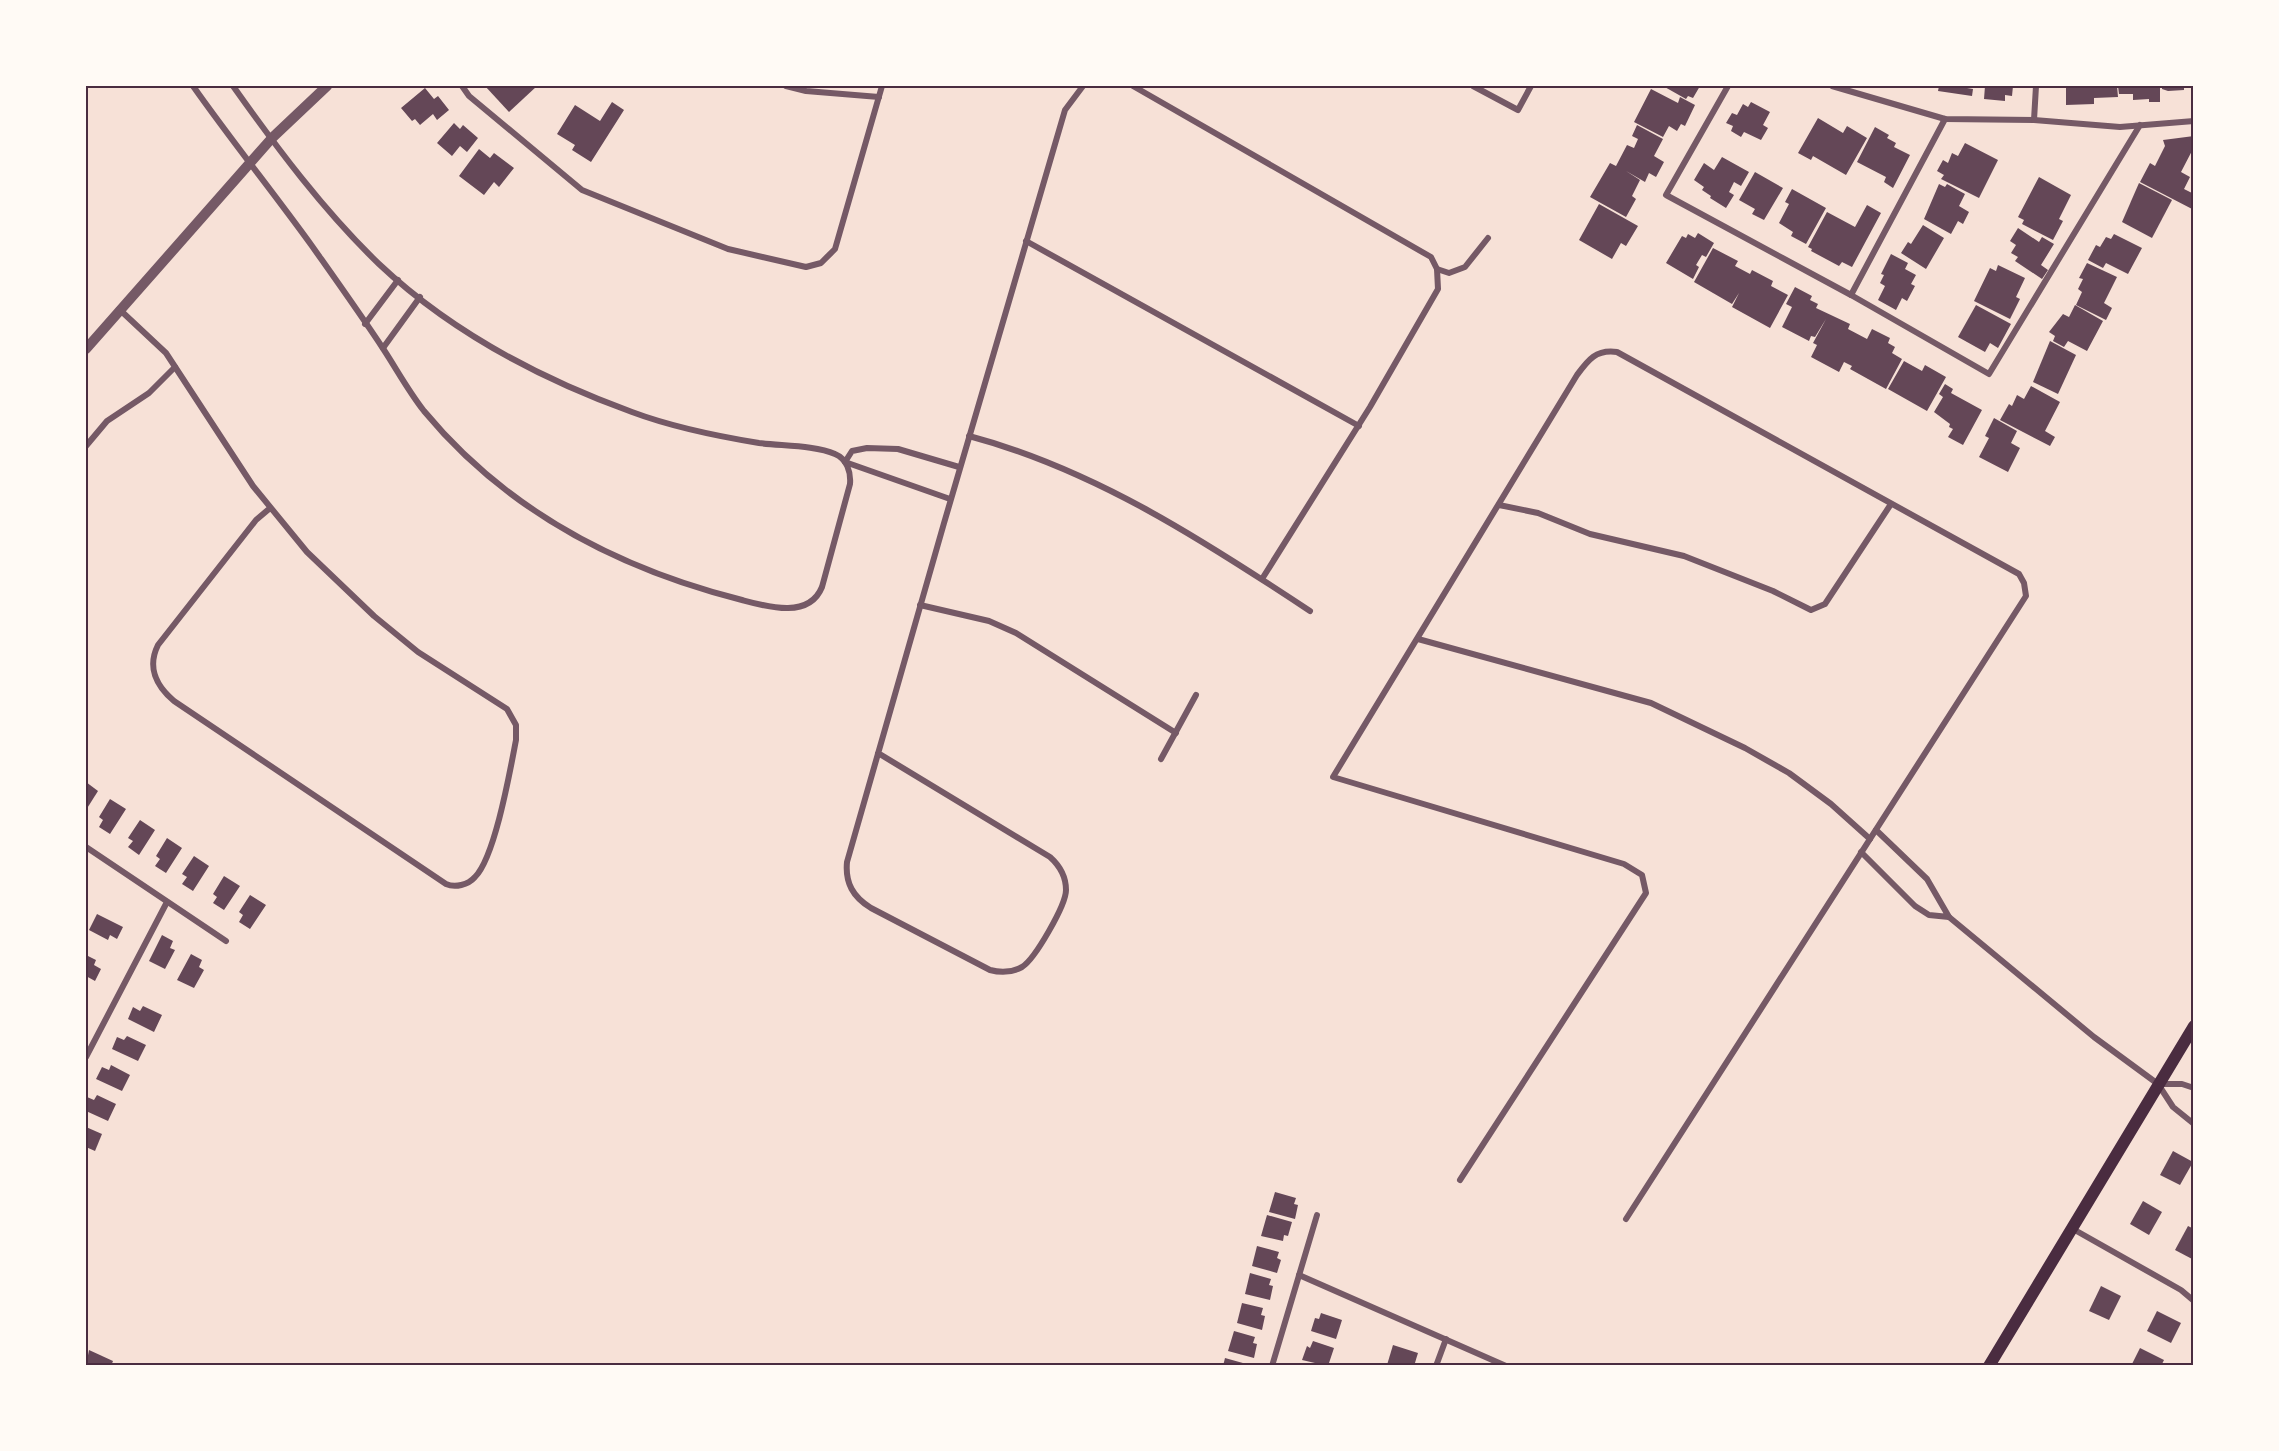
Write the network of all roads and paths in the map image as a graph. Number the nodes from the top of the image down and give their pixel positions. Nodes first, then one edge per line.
1 (193, 86) edge
2 (233, 86) edge
3 (327, 86) edge
4 (462, 86) edge
5 (786, 86) edge
6 (882, 86) edge
7 (1083, 86) edge
8 (1133, 86) edge
9 (1473, 86) edge
10 (1532, 86) edge
11 (1728, 86) edge
12 (1832, 86) edge
13 (2036, 86) edge
14 (879, 97) junction
15 (1945, 119) junction
16 (2034, 120) junction
17 (2193, 121) edge
18 (2140, 125) junction
19 (272, 138) junction
20 (249, 165) junction
21 (1488, 238) dead end
22 (1026, 242) junction
23 (1437, 269) junction
24 (398, 280) junction
25 (1851, 295) junction
26 (420, 297) junction
27 (119, 309) junction
28 (365, 324) junction
29 (383, 348) junction
30 (86, 349) edge
31 (175, 367) junction
32 (1359, 426) junction
33 (969, 436) junction
34 (86, 446) edge
35 (845, 462) junction
36 (959, 467) junction
37 (950, 499) junction
38 (1891, 504) junction
39 (1499, 505) junction
40 (269, 509) junction
41 (1262, 579) junction
42 (920, 605) junction
43 (1310, 611) dead end
44 (1418, 639) junction
45 (1196, 695) dead end
46 (1176, 733) junction
47 (878, 753) junction
48 (1161, 759) dead end
49 (1876, 830) junction
50 (1870, 839) junction
51 (86, 847) edge
52 (1861, 852) junction
53 (167, 902) junction
54 (1949, 917) junction
55 (226, 941) dead end
56 (2193, 1026) edge
57 (86, 1057) edge
58 (2158, 1084) junction
59 (2193, 1088) edge
60 (2193, 1124) edge
61 (1460, 1180) dead end
62 (1317, 1215) dead end
63 (1626, 1219) dead end
64 (2073, 1229) junction
65 (1299, 1275) junction
66 (2193, 1301) edge
67 (1446, 1339) junction
68 (1272, 1365) edge
69 (1437, 1365) edge
70 (1506, 1365) edge
71 (1989, 1365) edge

1 - 20 street
2 - 19 street
3 - 19 street
4 - 14 street
5 - 14 street
6 - 14 street
7 - 22 street
8 - 23 street
9 - 10 street
11 - 25 street
12 - 15 street
13 - 16 street
15 - 16 street
15 - 25 street
16 - 18 street
17 - 18 street
18 - 25 street
19 - 20 street
19 - 24 street
20 - 27 street
20 - 28 street
21 - 23 street
22 - 32 street
22 - 33 street
23 - 32 street
24 - 26 street
24 - 28 street
26 - 29 street
26 - 35 street
27 - 30 street
27 - 31 street
28 - 29 street
29 - 35 street
31 - 34 street
31 - 40 street
32 - 41 street
33 - 36 street
33 - 41 street
35 - 36 street
35 - 37 street
36 - 37 street
37 - 42 street
38 - 39 street
38 - 39 street
38 - 49 street
39 - 44 street
40 - 40 street
41 - 43 street
42 - 46 street
42 - 47 street
44 - 50 street
44 - 61 street
45 - 46 street
46 - 48 street
47 - 47 street
49 - 50 street
49 - 54 street
50 - 52 street
51 - 53 street
52 - 54 street
52 - 63 street
53 - 55 street
53 - 57 street
54 - 58 street
56 - 58 main road
58 - 59 street
58 - 60 street
58 - 64 main road
62 - 65 street
64 - 66 street
64 - 71 main road
65 - 67 street
65 - 68 street
67 - 69 street
67 - 70 street

